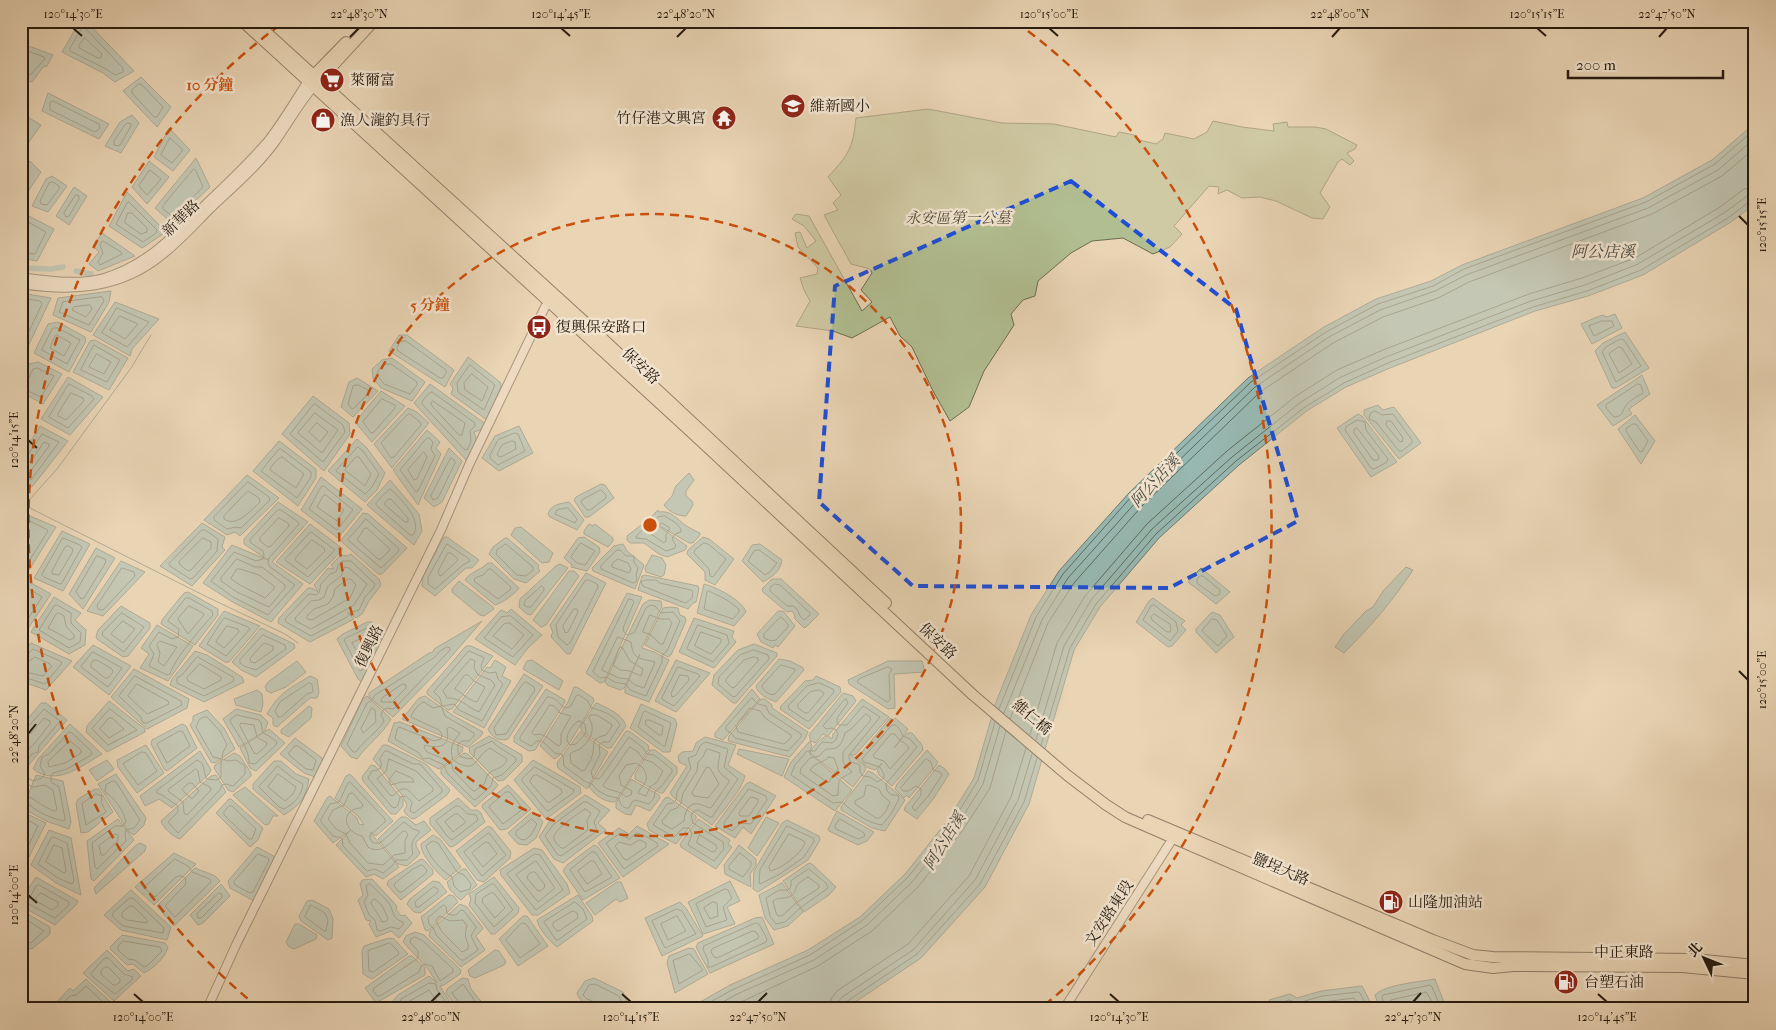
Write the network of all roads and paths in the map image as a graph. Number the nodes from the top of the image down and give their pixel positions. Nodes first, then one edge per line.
1 (242, 21) edge
2 (254, 21) edge
3 (365, 21) edge
4 (374, 21) edge
5 (314, 80) junction
6 (21, 277) edge
7 (21, 284) edge
8 (551, 298) junction
9 (974, 692) joint
10 (1069, 772) joint
11 (1175, 835) junction
12 (1493, 963) junction
13 (1755, 965) edge
14 (1755, 974) edge
15 (207, 1009) edge
16 (1064, 1009) edge

1 - 5 main road, 保安路
2 - 5 main road, 保安路
3 - 5 main road
4 - 5 main road
5 - 6 street, 新華路
5 - 7 street, 新華路
5 - 8 main road, 保安路
8 - 9 main road, 保安路
8 - 15 street, 復興路
9 - 10 main road, 維仁橋
10 - 11 main road, 鹽埕大路
11 - 12 main road, 鹽埕大路
11 - 16 street, 文安路東段
12 - 13 main road, 中正東路
12 - 14 main road, 中正東路

